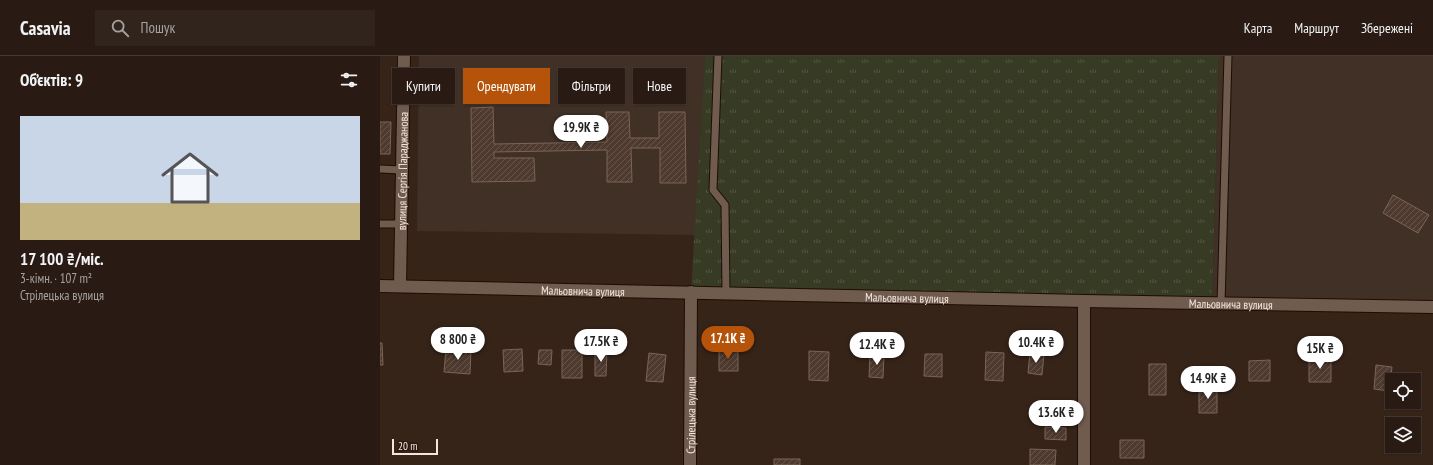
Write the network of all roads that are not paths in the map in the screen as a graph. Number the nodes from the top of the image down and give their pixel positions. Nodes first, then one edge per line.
1 (404, 56) edge
2 (718, 56) edge
3 (1228, 56) edge
4 (380, 169) edge
5 (402, 170) junction
6 (380, 224) edge
7 (401, 224) junction
8 (380, 286) edge
9 (400, 286) junction
10 (691, 292) junction
11 (726, 293) junction
12 (1084, 301) junction
13 (1221, 304) junction
14 (1433, 307) edge
15 (690, 465) edge
16 (1084, 465) edge

1 - 5 street, вулиця Сергія Параджанова
2 - 11 lane
3 - 13 lane
4 - 5 lane
5 - 7 street, вулиця Сергія Параджанова
6 - 7 lane
7 - 9 street, вулиця Сергія Параджанова
8 - 9 street, Мальовнича вулиця
9 - 10 street, Мальовнича вулиця
10 - 11 street, Мальовнича вулиця
10 - 15 street, Стрілецька вулиця
11 - 12 street, Мальовнича вулиця
12 - 13 street, Мальовнича вулиця
12 - 16 street
13 - 14 street, Мальовнича вулиця

